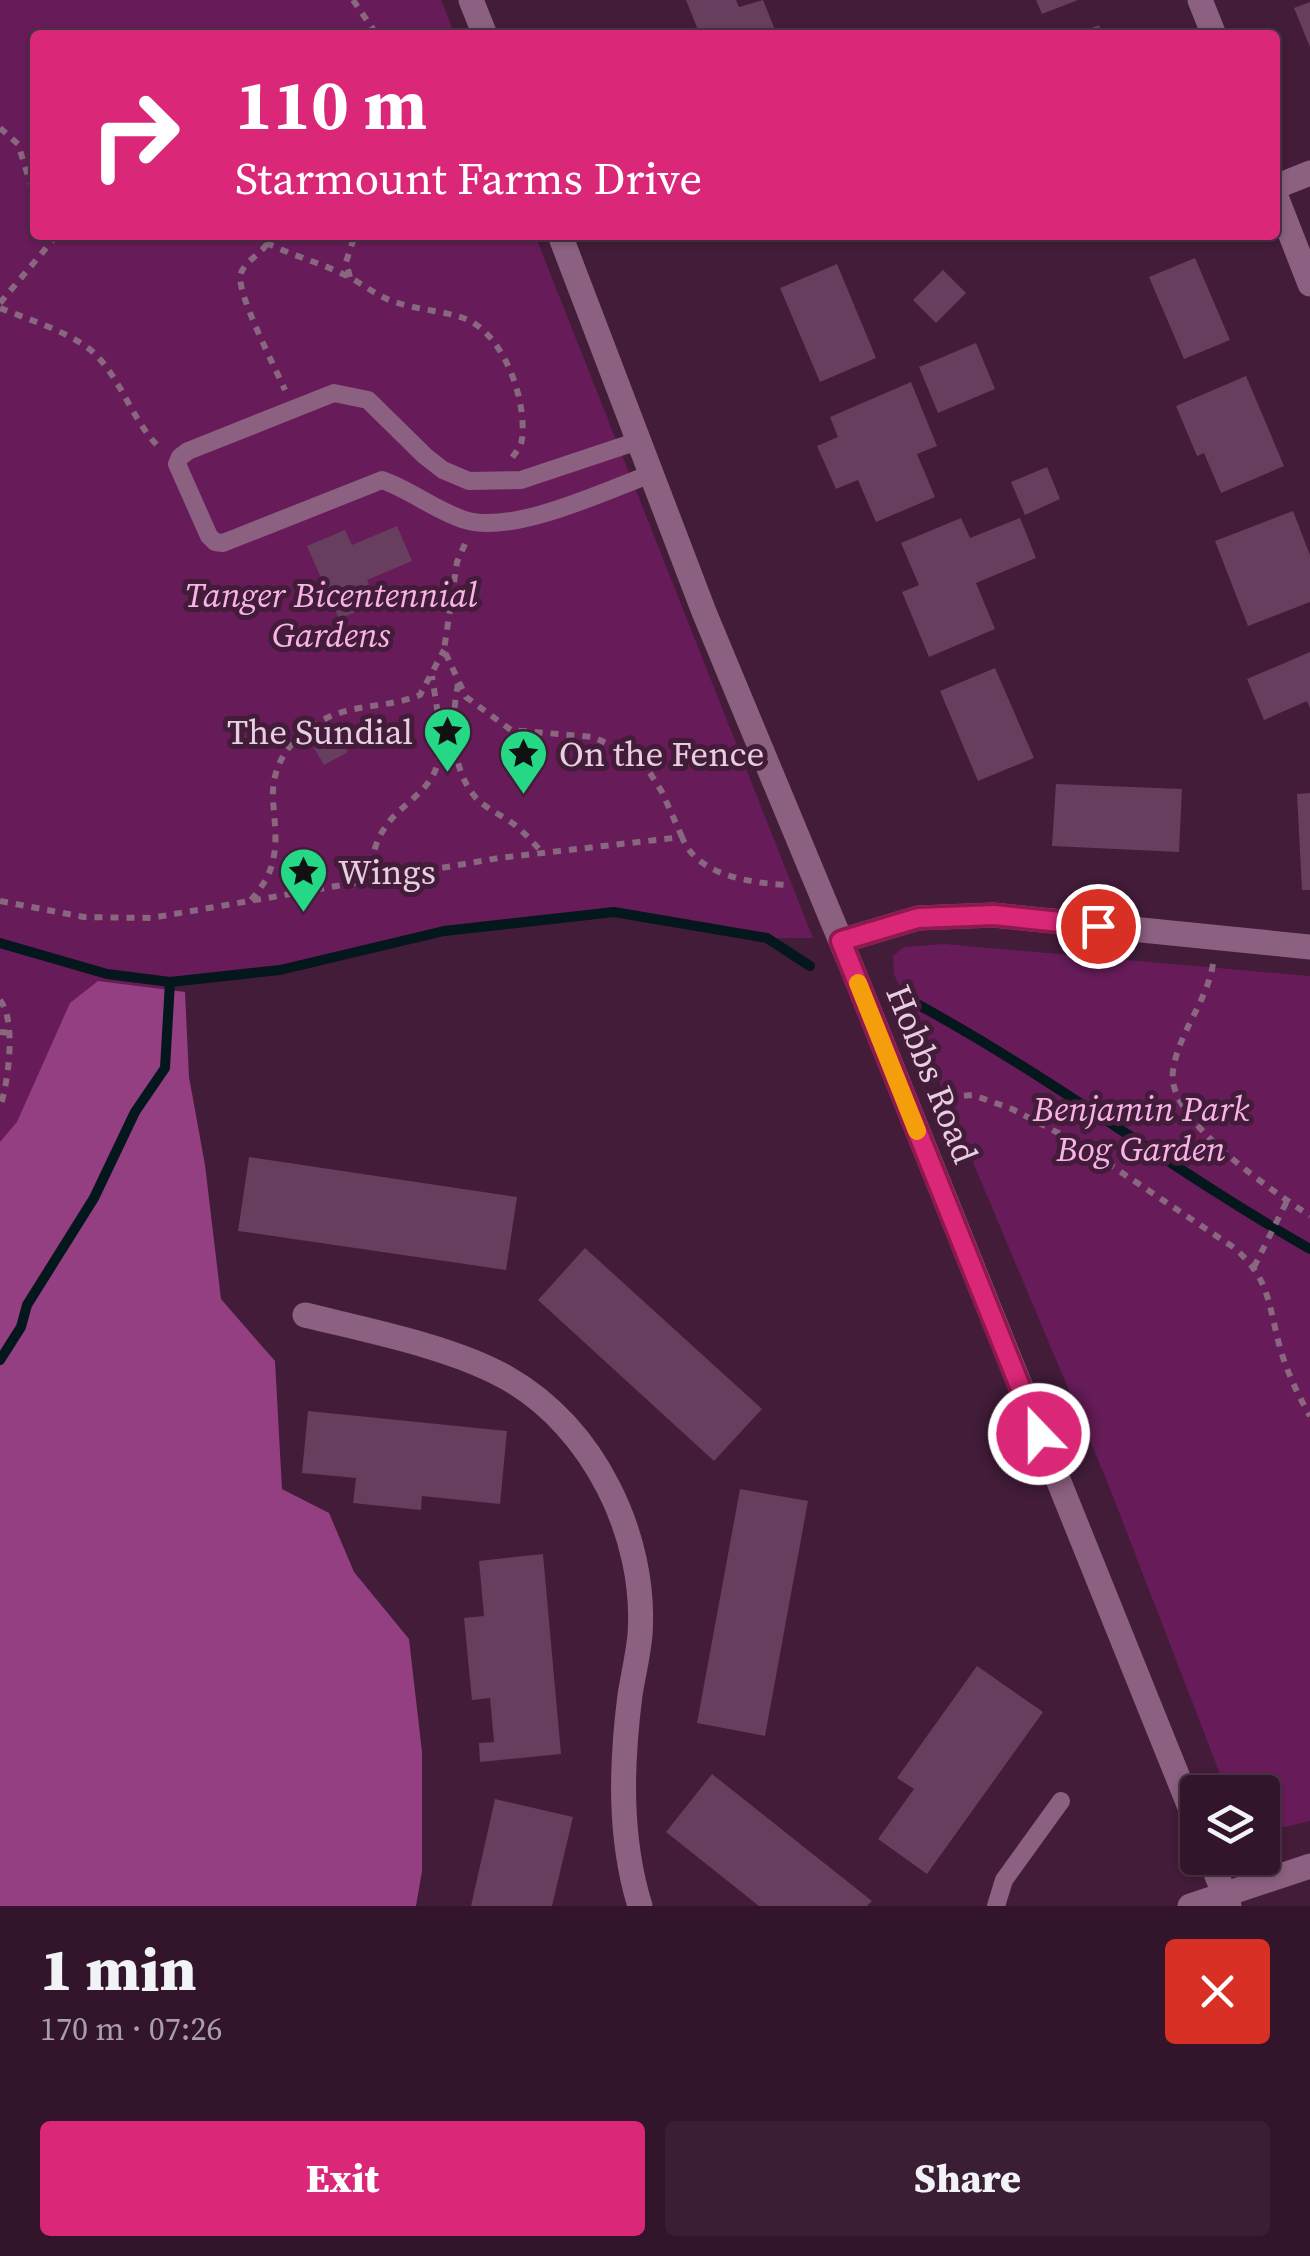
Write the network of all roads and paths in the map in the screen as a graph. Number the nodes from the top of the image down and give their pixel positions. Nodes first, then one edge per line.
1 (354, 0) edge
2 (472, 0) edge
3 (1200, 0) edge
4 (373, 30) edge
5 (483, 30) edge
6 (1212, 30) edge
7 (0, 128) edge
8 (1310, 173) edge
9 (30, 182) edge
10 (1280, 184) edge
11 (1280, 207) edge
12 (47, 240) edge
13 (353, 240) edge
14 (562, 240) edge
15 (267, 244) dead end
16 (350, 278) dead end
17 (1310, 284) edge
18 (0, 306) edge
19 (294, 410) junction
20 (638, 442) junction
21 (177, 464) junction
22 (651, 474) junction
23 (444, 650) dead end
24 (432, 673) junction
25 (458, 683) dead end
26 (543, 854) junction
27 (369, 881) junction
28 (819, 888) junction
29 (0, 901) edge
30 (250, 901) junction
31 (1217, 938) junction
32 (841, 941) junction
33 (1310, 947) edge
34 (0, 1000) edge
35 (0, 1032) edge
36 (10, 1034) junction
37 (0, 1108) edge
38 (910, 1113) junction
39 (1288, 1201) junction
40 (1310, 1216) edge
41 (1254, 1267) junction
42 (304, 1315) dead end
43 (1310, 1416) edge
44 (1180, 1782) edge
45 (1061, 1801) dead end
46 (1310, 1866) edge
47 (1217, 1875) edge
48 (1227, 1900) edge
49 (640, 1906) edge
50 (996, 1906) edge
51 (1190, 1906) edge

1 - 4 path
2 - 5 street
3 - 6 street
7 - 9 path
8 - 10 street
11 - 17 street
12 - 18 path
13 - 16 path
14 - 20 street, Hobbs Road
15 - 19 path
18 - 21 path
19 - 20 lane
19 - 21 lane
20 - 22 street, Hobbs Road
21 - 22 lane
22 - 28 street, Hobbs Road
23 - 24 path
24 - 27 path
24 - 30 path
25 - 26 path
26 - 27 path
26 - 28 path
27 - 30 path
28 - 32 street, Hobbs Road
29 - 30 path
31 - 32 street
31 - 33 street
31 - 39 path
32 - 38 street, Hobbs Road
34 - 36 path
35 - 36 path
36 - 37 path
38 - 41 path
38 - 44 street, Hobbs Road
39 - 40 path
39 - 41 path
41 - 43 path
42 - 49 street
45 - 50 lane
46 - 48 street
47 - 48 street
48 - 51 street

